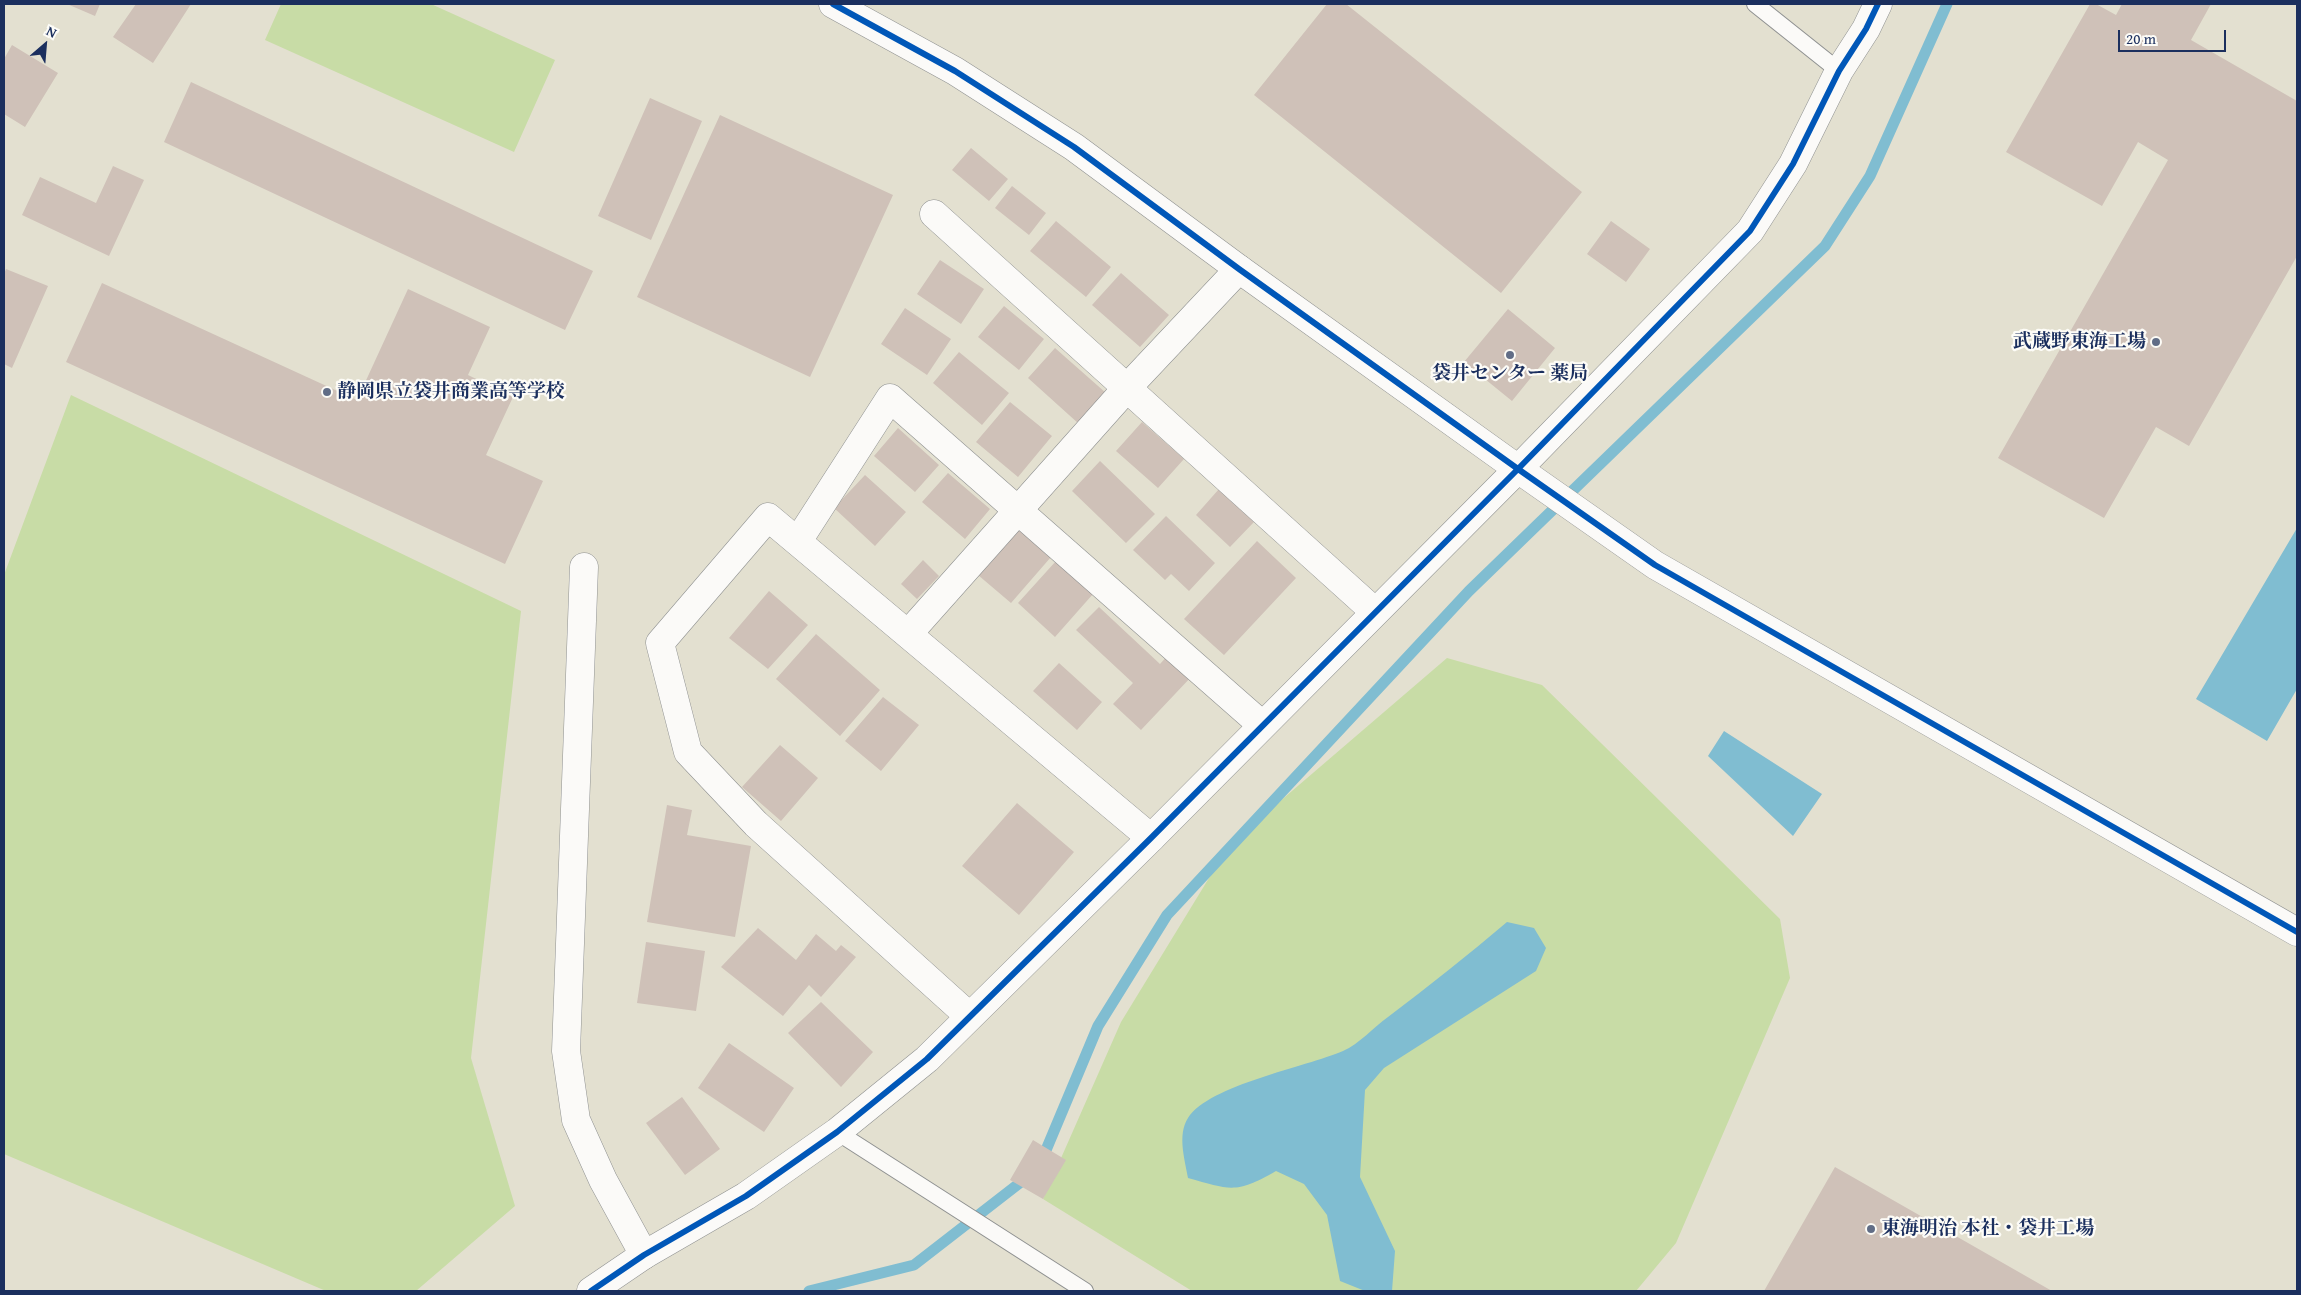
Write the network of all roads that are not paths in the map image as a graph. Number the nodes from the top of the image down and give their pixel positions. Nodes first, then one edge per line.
1 (833, 4) edge
2 (1755, 4) edge
3 (1878, 4) edge
4 (1838, 71) junction
5 (934, 214) dead end
6 (1239, 269) junction
7 (1126, 389) junction
8 (1518, 469) junction
9 (1018, 511) junction
10 (798, 541) junction
11 (584, 567) dead end
12 (1374, 611) junction
13 (908, 634) junction
14 (1262, 725) junction
15 (1151, 838) junction
16 (2297, 932) edge
17 (969, 1016) junction
18 (837, 1132) junction
19 (644, 1255) junction
20 (591, 1291) edge
21 (1085, 1291) edge

1 - 6 street
2 - 4 lane
3 - 4 street
4 - 8 street
5 - 7 street
6 - 7 street
6 - 8 street
7 - 9 street
7 - 12 street
8 - 12 street
8 - 16 street
9 - 10 street
9 - 13 street
9 - 14 street
10 - 13 street
10 - 17 street
11 - 19 street
12 - 14 street
13 - 15 street
14 - 15 street
15 - 17 street
17 - 18 street
18 - 19 street
18 - 21 lane
19 - 20 street

